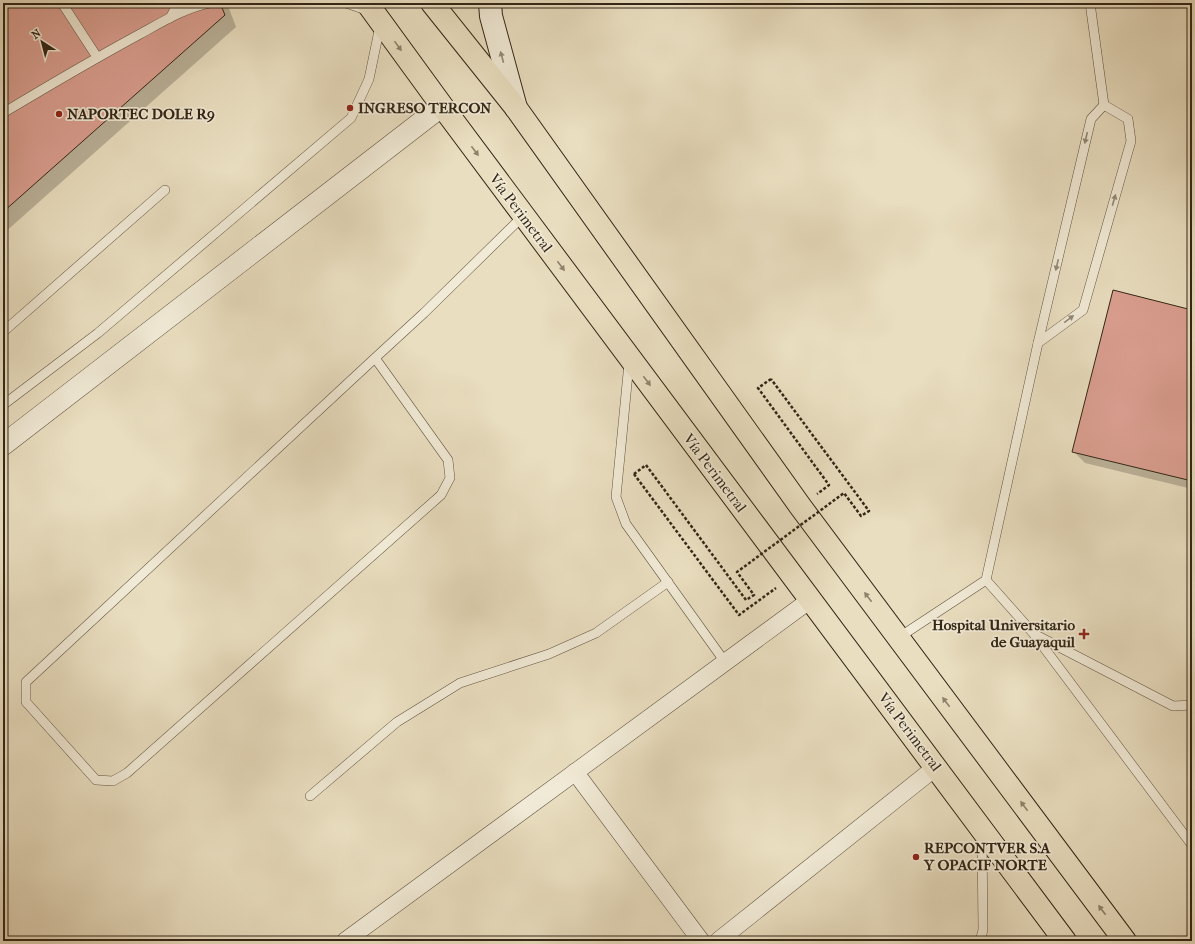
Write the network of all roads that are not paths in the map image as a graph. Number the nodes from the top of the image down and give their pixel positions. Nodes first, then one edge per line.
1 (62, 3) edge
2 (178, 3) edge
3 (210, 3) edge
4 (346, 3) edge
5 (432, 3) edge
6 (490, 3) edge
7 (1090, 3) edge
8 (374, 13) edge
9 (170, 18) junction
10 (97, 57) junction
11 (1104, 105) junction
12 (442, 106) junction
13 (516, 108) junction
14 (3, 113) edge
15 (165, 190) dead end
16 (523, 216) junction
17 (3, 332) edge
18 (1038, 343) junction
19 (375, 358) junction
20 (629, 358) junction
21 (3, 406) edge
22 (3, 446) edge
23 (986, 580) junction
24 (668, 582) junction
25 (810, 600) junction
26 (1034, 633) junction
27 (898, 638) junction
28 (725, 662) junction
29 (1192, 706) edge
30 (936, 767) junction
31 (575, 772) junction
32 (310, 796) dead end
33 (982, 828) junction
34 (1192, 845) edge
35 (345, 941) edge
36 (700, 941) edge
37 (718, 941) edge
38 (980, 941) edge
39 (1065, 941) edge
40 (1125, 941) edge

1 - 10 lane
2 - 9 lane
3 - 9 lane
4 - 8 lane
5 - 13 highway
13 -> 6 main road
7 - 11 lane
8 -> 12 highway, Vía Perimetral
8 - 21 lane
9 - 10 lane
10 - 14 lane
11 -> 18 lane
18 -> 11 lane
12 -> 16 highway, Vía Perimetral
12 - 22 street
27 -> 13 highway
15 - 17 lane
16 - 19 lane
16 -> 20 highway, Vía Perimetral
18 - 23 lane
19 - 19 lane
20 - 24 lane
20 -> 25 highway, Vía Perimetral
23 - 26 lane
23 - 27 lane
24 - 28 lane
24 - 32 lane
25 - 28 street
25 - 30 highway, Vía Perimetral
26 - 29 lane
26 - 34 lane
40 -> 27 highway
28 - 31 street
30 - 33 highway, Vía Perimetral
30 - 37 street
31 - 35 street
31 - 36 street
33 - 38 lane
33 - 39 highway, Vía Perimetral

